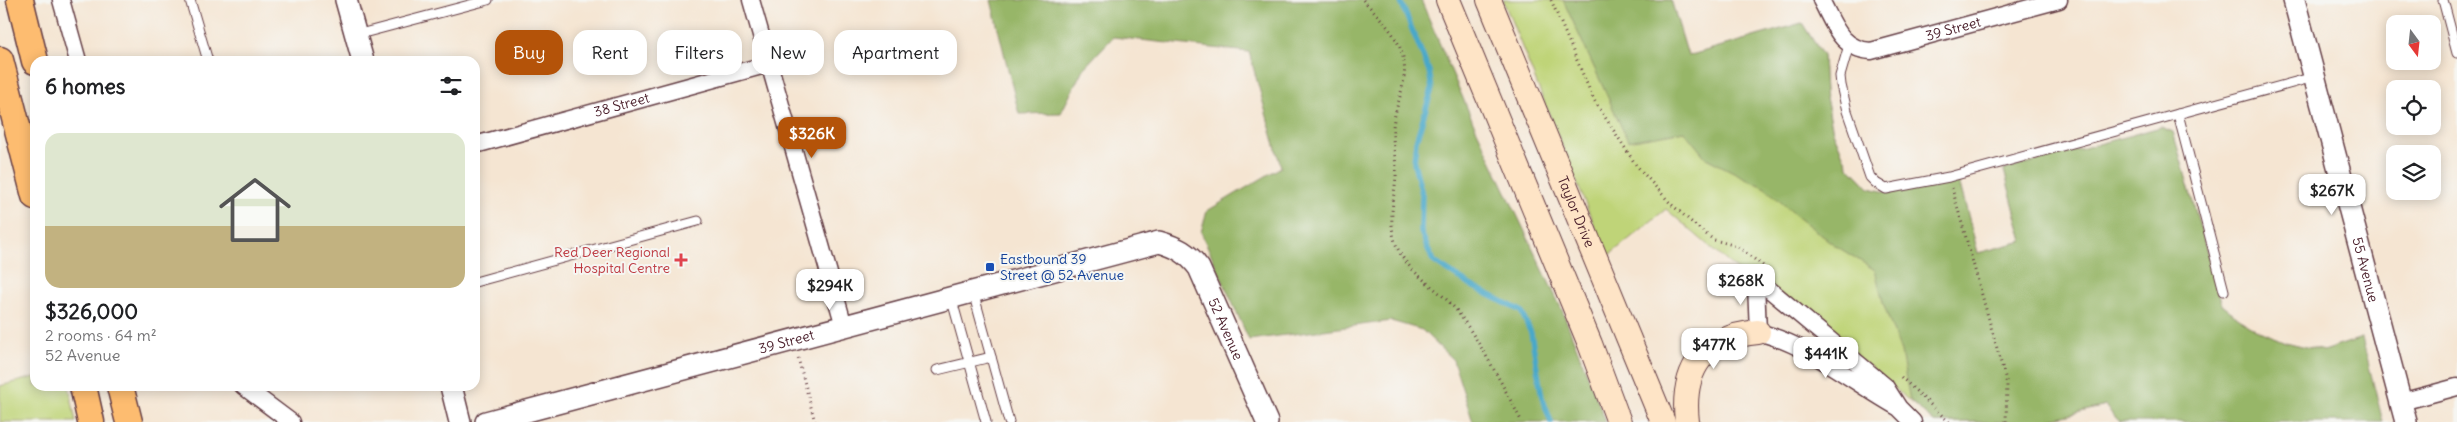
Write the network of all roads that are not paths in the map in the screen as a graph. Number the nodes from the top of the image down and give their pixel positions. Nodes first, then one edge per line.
1 (20, 0) edge
2 (61, 0) edge
3 (190, 0) edge
4 (346, 0) edge
5 (488, 0) edge
6 (751, 0) edge
7 (1448, 0) edge
8 (1489, 0) edge
9 (1821, 0) edge
10 (2059, 0) edge
11 (2294, 0) edge
12 (2443, 0) edge
13 (759, 30) edge
14 (356, 35) junction
15 (1848, 45) junction
16 (2457, 53) edge
17 (35, 56) edge
18 (77, 56) edge
19 (207, 56) edge
20 (362, 56) edge
21 (0, 60) edge
22 (752, 68) edge
23 (771, 75) edge
24 (2314, 77) junction
25 (2178, 114) junction
26 (480, 144) edge
27 (30, 177) edge
28 (698, 221) dead end
29 (1173, 246) joint
30 (480, 281) edge
31 (973, 291) junction
32 (2224, 291) dead end
33 (951, 296) junction
34 (844, 326) junction
35 (1758, 332) junction
36 (991, 358) junction
37 (970, 363) junction
38 (937, 370) dead end
39 (2457, 387) edge
40 (84, 391) edge
41 (121, 391) edge
42 (250, 391) edge
43 (452, 391) edge
44 (1900, 408) junction
45 (2403, 412) edge
46 (91, 422) edge
47 (129, 422) edge
48 (291, 422) edge
49 (460, 422) edge
50 (486, 422) edge
51 (986, 422) edge
52 (1008, 422) edge
53 (1266, 422) edge
54 (1619, 422) edge
55 (1663, 422) edge
56 (1687, 422) edge
57 (1913, 422) edge

1 - 17 main road
2 - 18 street
3 - 19 lane
4 - 14 street
5 - 14 lane
6 - 13 street
7 - 54 main road
8 - 55 main road, Taylor Drive
9 - 15 street
10 - 15 street, 39 Street
11 - 24 street, 55 Avenue
12 - 16 lane
14 - 20 street
15 - 25 lane
21 - 27 main road
22 - 26 street, 38 Street
23 - 34 street
24 - 25 lane
24 - 45 street, 55 Avenue
25 - 32 lane
28 - 30 lane
29 - 31 street, 39 Street
29 - 53 street, 52 Avenue
31 - 33 street, 39 Street
31 - 36 lane
33 - 34 street, 39 Street
33 - 37 lane
34 - 50 street, 39 Street
35 - 44 street
35 - 44 street
35 - 56 main road
36 - 37 lane
36 - 52 lane
37 - 38 lane
37 - 51 lane
39 - 45 street
40 - 46 main road
41 - 47 main road
42 - 48 street
43 - 49 street
44 - 57 street

